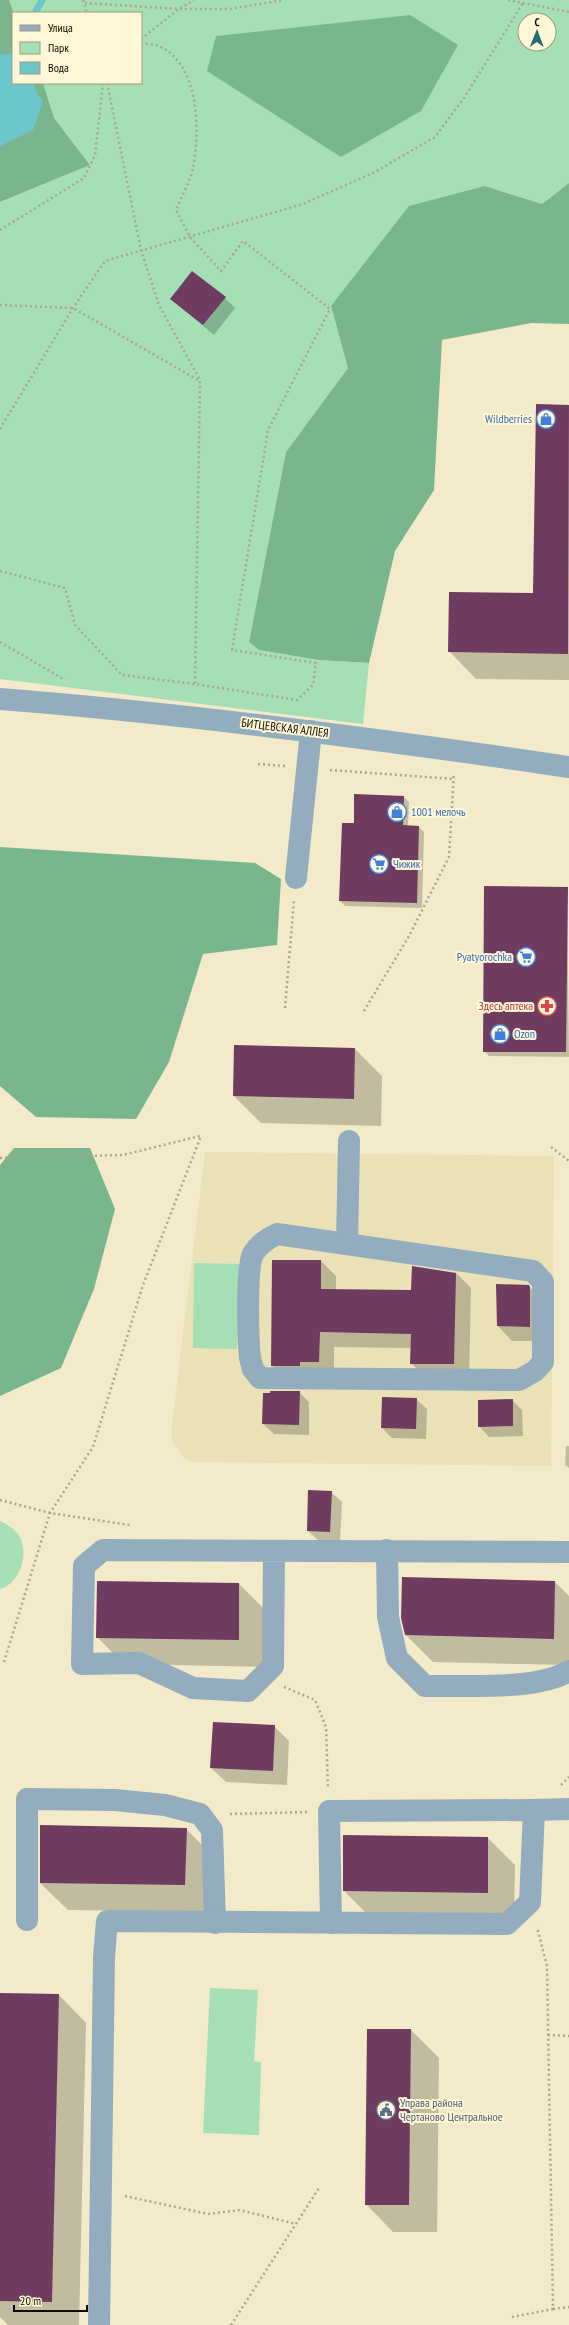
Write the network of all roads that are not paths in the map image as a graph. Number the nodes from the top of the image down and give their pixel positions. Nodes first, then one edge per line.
1 (0, 699) edge
2 (311, 731) junction
3 (569, 767) edge
4 (296, 878) road end
5 (349, 1141) dead end
6 (347, 1244) junction
7 (387, 1550) junction
8 (274, 1552) junction
9 (569, 1552) edge
10 (569, 1670) edge
11 (569, 1809) edge
12 (534, 1810) junction
13 (27, 1920) dead end
14 (215, 1923) junction
15 (331, 1923) junction
16 (99, 2325) edge

1 - 2 street, БИТЦЕВСКАЯ АЛЛЕЯ
2 - 3 street, БИТЦЕВСКАЯ АЛЛЕЯ
2 - 4 street
5 - 6 street
6 - 6 street
7 - 8 street
7 - 9 street
7 - 10 street
8 - 8 street
11 - 12 street
12 - 15 street
12 - 15 street
13 - 14 street
14 - 15 street
14 - 16 street

